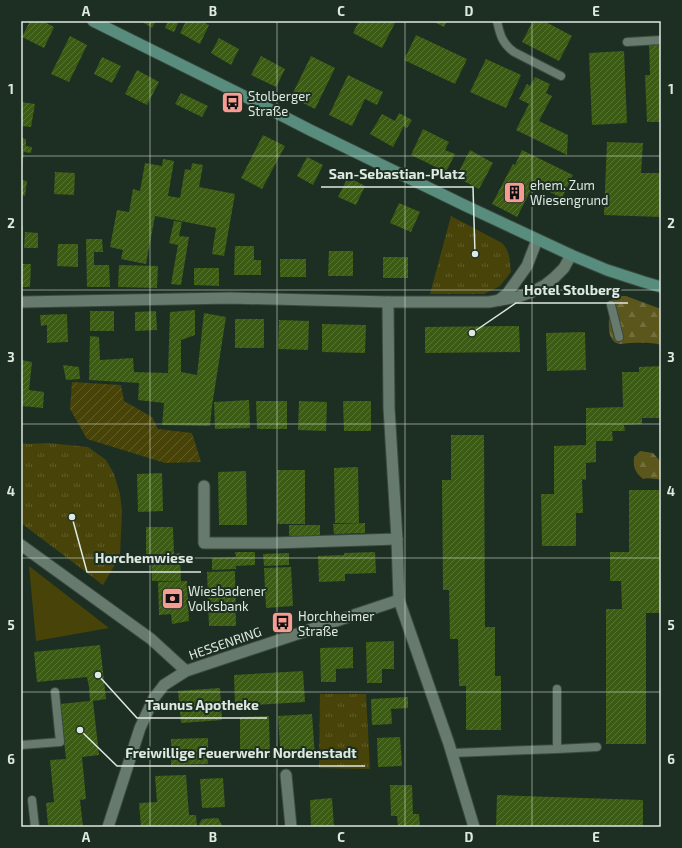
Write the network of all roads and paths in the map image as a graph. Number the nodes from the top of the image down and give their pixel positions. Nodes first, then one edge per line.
1 (94, 21) edge
2 (497, 21) edge
3 (661, 40) edge
4 (627, 42) dead end
5 (561, 76) dead end
6 (537, 240) junction
7 (572, 256) junction
8 (661, 286) edge
9 (498, 301) junction
10 (21, 302) edge
11 (388, 302) junction
12 (611, 305) dead end
13 (619, 337) dead end
14 (204, 486) dead end
15 (397, 539) junction
16 (21, 545) edge
17 (399, 600) junction
18 (186, 671) junction
19 (557, 689) dead end
20 (55, 692) dead end
21 (21, 745) edge
22 (597, 747) dead end
23 (557, 749) junction
24 (452, 753) junction
25 (286, 775) dead end
26 (32, 800) dead end
27 (35, 827) edge
28 (108, 827) edge
29 (291, 827) edge
30 (474, 827) edge

1 - 6 main road
2 - 5 lane
3 - 4 lane
6 - 7 main road
6 - 9 street
7 - 8 main road
7 - 9 street
9 - 11 street
10 - 11 street
11 - 15 street
12 - 13 lane
14 - 15 street
15 - 17 street
16 - 18 street
17 - 18 street, HESSENRING
17 - 24 street
18 - 28 street, HESSENRING
19 - 23 lane
20 - 21 lane
22 - 23 lane
23 - 24 lane
24 - 30 street
25 - 29 street
26 - 27 lane

